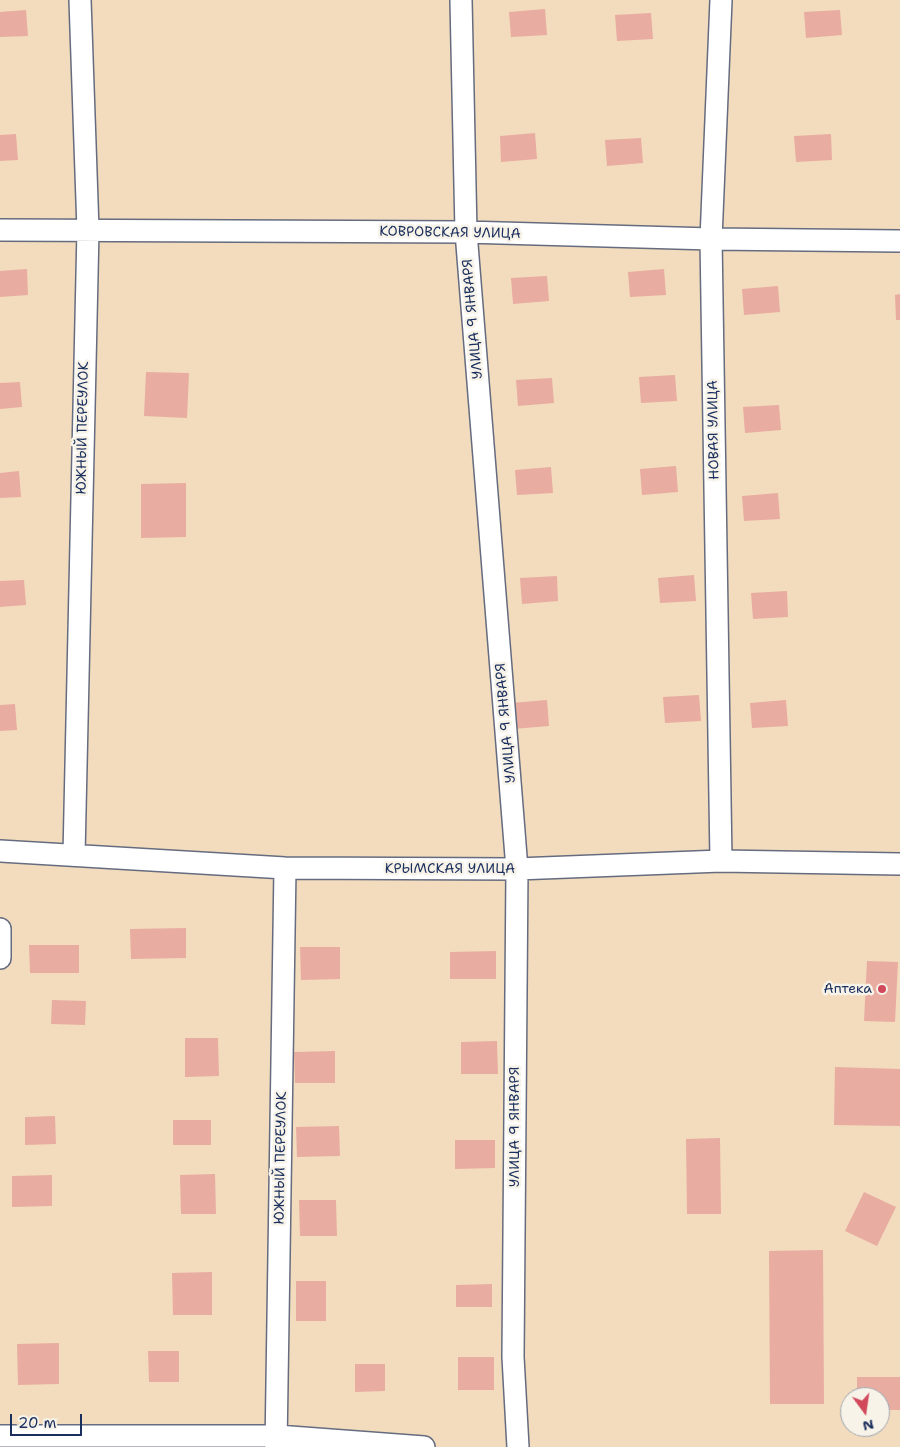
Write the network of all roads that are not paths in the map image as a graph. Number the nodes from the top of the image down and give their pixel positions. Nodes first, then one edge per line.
1 (80, 0) edge
2 (461, 0) edge
3 (721, 0) edge
4 (0, 230) edge
5 (88, 230) junction
6 (466, 232) junction
7 (711, 239) junction
8 (900, 240) edge
9 (0, 851) edge
10 (74, 856) junction
11 (721, 861) junction
12 (900, 864) edge
13 (285, 868) junction
14 (518, 869) junction
15 (0, 929) edge
16 (0, 958) edge
17 (0, 1436) edge
18 (276, 1441) edge
19 (424, 1447) edge
20 (518, 1447) edge

1 - 5 street, ЮЖНЫЙ ПЕРЕУЛОК
2 - 6 street, УЛИЦА 9 ЯНВАРЯ
3 - 7 street, НОВАЯ УЛИЦА
4 - 5 street, КОВРОВСКАЯ УЛИЦА
5 - 6 street, КОВРОВСКАЯ УЛИЦА
5 - 10 street, ЮЖНЫЙ ПЕРЕУЛОК
6 - 7 street, КОВРОВСКАЯ УЛИЦА
6 - 14 street, УЛИЦА 9 ЯНВАРЯ
7 - 8 street, КОВРОВСКАЯ УЛИЦА
7 - 11 street, НОВАЯ УЛИЦА
9 - 10 street, КРЫМСКАЯ УЛИЦА
10 - 13 street, КРЫМСКАЯ УЛИЦА
11 - 12 street, КРЫМСКАЯ УЛИЦА
11 - 14 street, КРЫМСКАЯ УЛИЦА
13 - 14 street, КРЫМСКАЯ УЛИЦА
13 - 18 street, ЮЖНЫЙ ПЕРЕУЛОК
14 - 20 street, УЛИЦА 9 ЯНВАРЯ
15 - 16 street
17 - 18 street
18 - 19 street

